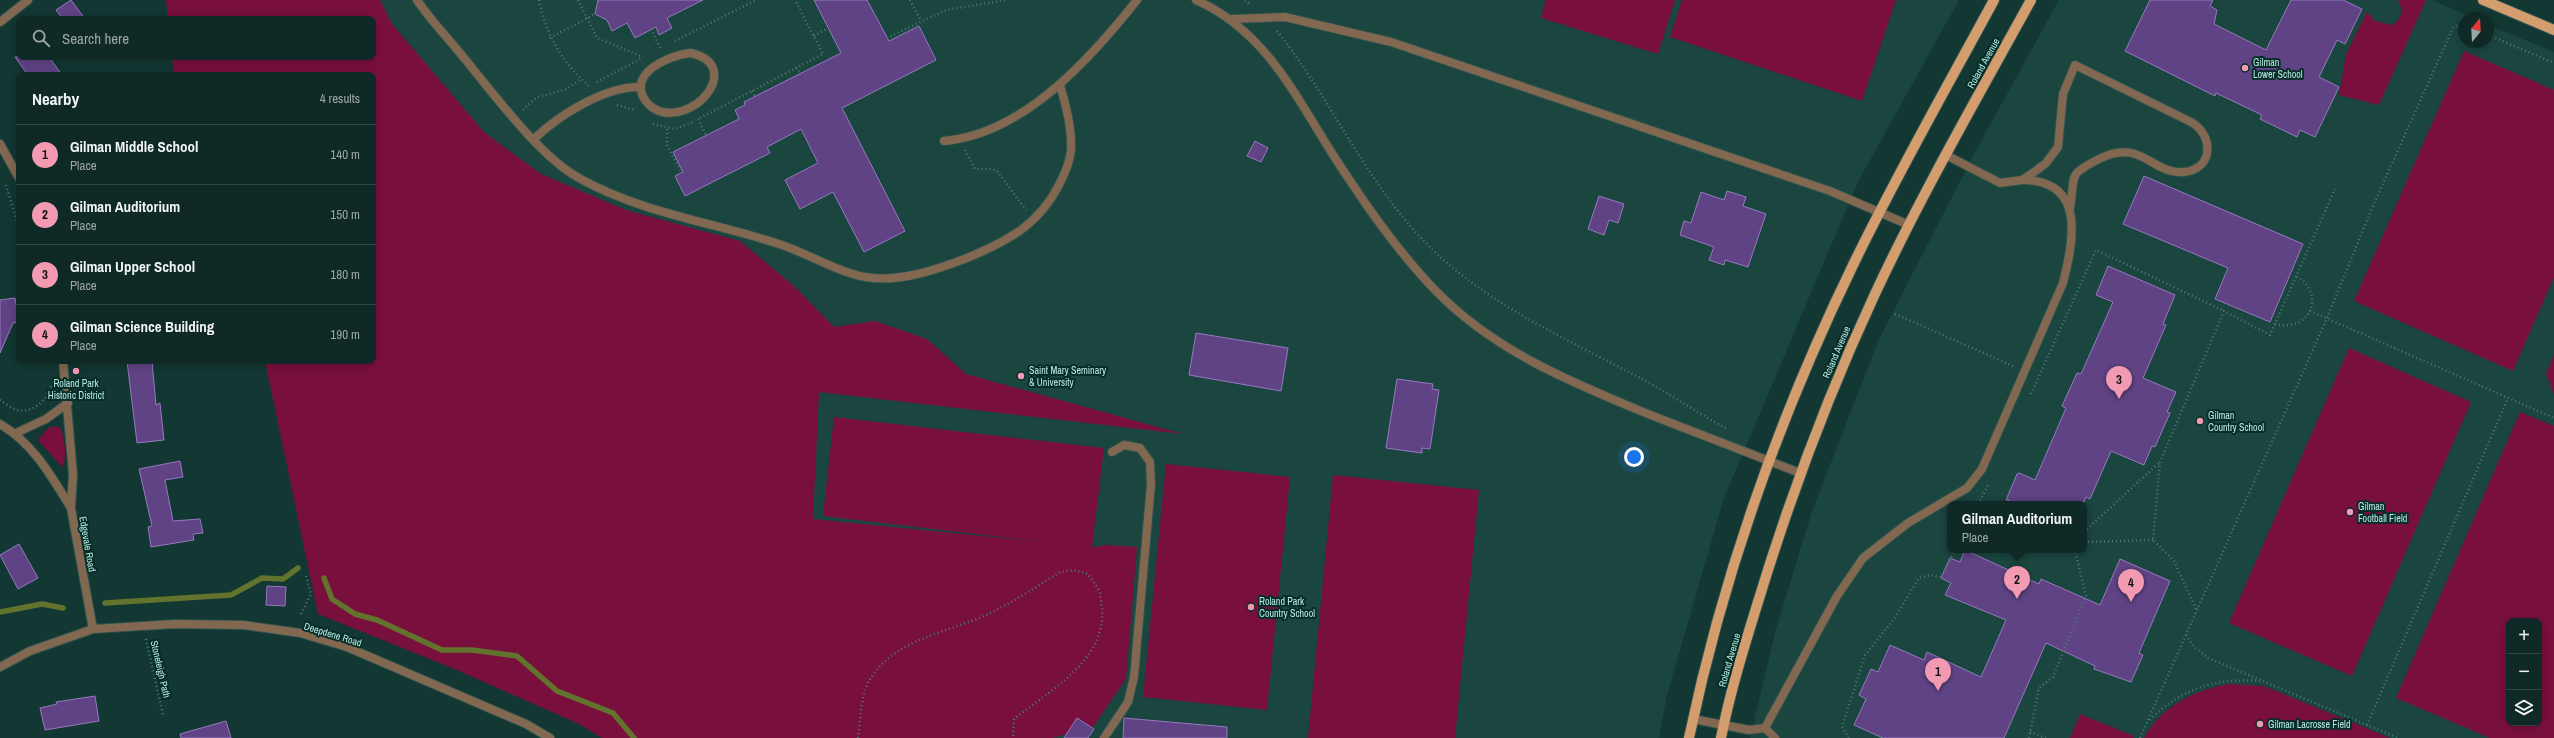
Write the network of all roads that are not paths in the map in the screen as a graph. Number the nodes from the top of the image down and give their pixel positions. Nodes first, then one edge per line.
1 (28, 0) edge
2 (418, 0) edge
3 (1137, 0) edge
4 (1196, 0) edge
5 (1994, 0) edge
6 (2031, 0) edge
7 (2483, 0) edge
8 (1232, 19) junction
9 (0, 22) edge
10 (2554, 30) edge
11 (1060, 85) junction
12 (641, 87) junction
13 (534, 139) junction
14 (944, 141) dead end
15 (0, 144) edge
16 (1946, 155) junction
17 (16, 173) edge
18 (2022, 180) junction
19 (2070, 209) junction
20 (1880, 211) junction
21 (1909, 225) junction
22 (63, 364) edge
23 (68, 404) junction
24 (0, 424) edge
25 (16, 433) junction
26 (1112, 452) dead end
27 (1770, 462) junction
28 (1800, 473) junction
29 (72, 508) junction
30 (93, 629) junction
31 (0, 667) edge
32 (1693, 719) junction
33 (1723, 726) junction
34 (1765, 728) junction
35 (550, 738) edge
36 (1104, 738) edge
37 (1689, 738) edge
38 (1721, 738) edge
39 (1775, 738) edge

1 - 9 street
2 - 13 street
3 - 11 street
4 - 8 street
5 - 20 main road, Roland Avenue
6 - 16 main road, Roland Avenue
7 - 10 main road
8 - 20 street
8 - 27 street
11 - 13 street
11 - 14 street
12 - 12 street
12 - 13 street
15 - 17 street
16 - 18 street
16 - 21 main road, Roland Avenue
18 - 19 street
18 - 19 street
19 - 34 street
20 - 21 street
20 - 27 main road, Roland Avenue
21 - 28 main road, Roland Avenue
22 - 23 street, Edgevale Road
23 - 25 street
23 - 29 street, Edgevale Road
24 - 25 street
25 - 29 street
26 - 36 street
27 - 28 street
27 - 32 main road, Roland Avenue
28 - 33 main road, Roland Avenue
29 - 30 street, Edgevale Road
30 - 31 street
30 - 35 street, Deepdene Road
32 - 33 street
32 - 37 main road, Roland Avenue
33 - 34 street
33 - 38 main road, Roland Avenue
34 - 39 street

